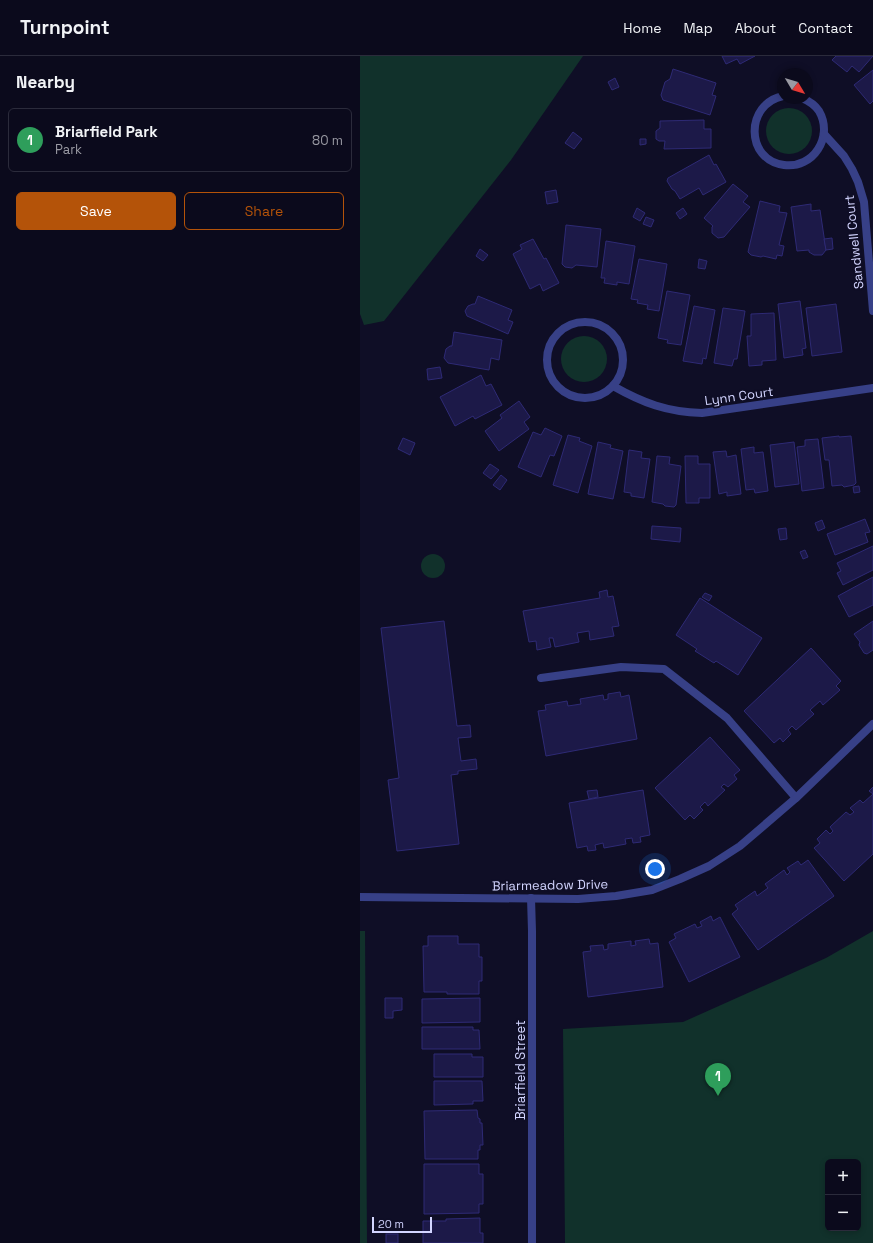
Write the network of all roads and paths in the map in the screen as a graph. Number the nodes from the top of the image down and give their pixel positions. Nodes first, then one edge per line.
1 (777, 98) edge
2 (812, 104) edge
3 (824, 134) junction
4 (873, 311) edge
5 (613, 386) junction
6 (873, 388) edge
7 (541, 678) dead end
8 (873, 724) edge
9 (796, 798) junction
10 (360, 897) edge
11 (531, 898) junction
12 (532, 1243) edge

1 - 3 street
2 - 3 street, Sandwell Court
3 - 4 street, Sandwell Court
5 - 5 street
5 - 6 street, Lynn Court
7 - 9 street
8 - 9 street, Briarmeadow Drive
9 - 11 street, Briarmeadow Drive
10 - 11 street, Briarmeadow Drive
11 - 12 street, Briarfield Street

